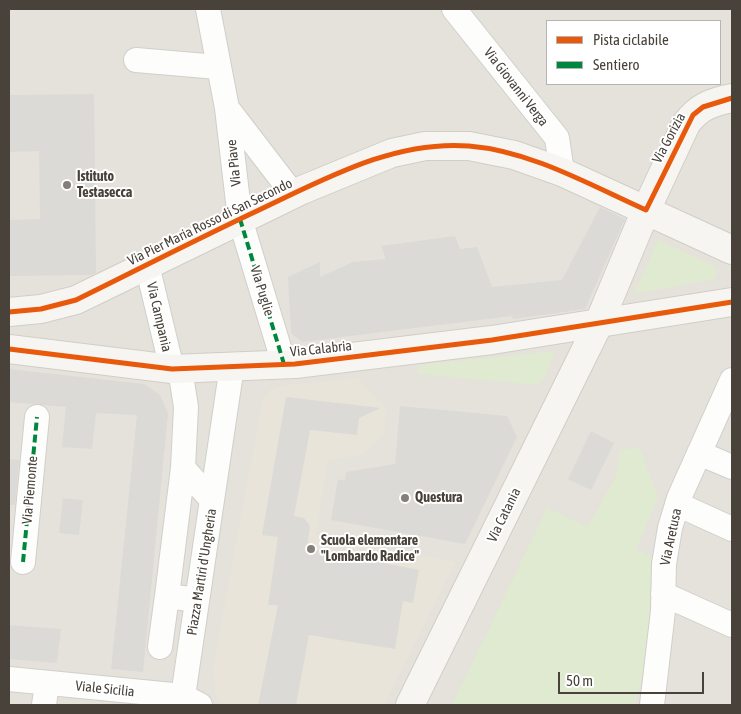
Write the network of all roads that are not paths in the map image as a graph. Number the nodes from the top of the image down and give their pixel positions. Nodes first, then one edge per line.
1 (208, 9) edge
2 (454, 9) edge
3 (136, 60) dead end
4 (218, 68) junction
5 (732, 98) edge
6 (227, 108) junction
7 (562, 172) junction
8 (293, 194) junction
9 (646, 210) junction
10 (240, 219) junction
11 (732, 250) edge
12 (147, 265) junction
13 (730, 299) edge
14 (41, 309) junction
15 (9, 312) edge
16 (598, 324) junction
17 (29, 351) edge
18 (284, 364) junction
19 (232, 366) junction
20 (176, 369) junction
21 (732, 380) edge
22 (37, 417) dead end
23 (699, 453) junction
24 (732, 467) edge
25 (183, 468) junction
26 (212, 500) junction
27 (678, 504) junction
28 (732, 529) edge
29 (23, 562) dead end
30 (663, 594) junction
31 (166, 596) junction
32 (197, 600) junction
33 (732, 625) edge
34 (160, 647) dead end
35 (9, 679) edge
36 (45, 694) edge
37 (117, 698) edge
38 (191, 701) edge
39 (410, 705) edge
40 (652, 705) edge

1 - 4 street, Via Piave
2 - 7 street, Via Giovanni Verga
3 - 4 street
4 - 6 street, Via Piave
5 - 9 street, Via Gorizia
6 - 8 street, Via Piave
6 - 10 street, Via Piave
7 - 8 street, Via Pier Maria Rosso di San Secondo
7 - 9 street, Via Pier Maria Rosso di San Secondo
8 - 10 street, Via Pier Maria Rosso di San Secondo
9 - 11 street, Via Pier Maria Rosso di San Secondo
9 - 16 street, Via Gorizia
10 - 12 street, Via Pier Maria Rosso di San Secondo
10 - 18 street, Via Puglie
12 - 14 street, Via Pier Maria Rosso di San Secondo
12 - 20 street, Via Campania
13 - 16 street, Via Calabria
14 - 15 street, Via Pier Maria Rosso di San Secondo
14 - 17 street
16 - 18 street, Via Calabria
16 - 39 street, Via Catania
17 - 20 street, Via Calabria
18 - 19 street, Via Calabria
19 - 20 street, Via Calabria
19 - 26 street
20 - 25 street
21 - 23 street, Via Aretusa
22 - 29 street, Via Piemonte
23 - 24 street
23 - 27 street, Via Aretusa
25 - 26 street, Piazza Martiri d'Ungheria
25 - 31 street
26 - 32 street, Piazza Martiri d'Ungheria
27 - 28 street
27 - 30 street, Via Aretusa
30 - 33 street
30 - 40 street, Via Aretusa
31 - 32 street
31 - 34 street
32 - 38 street, Piazza Martiri d'Ungheria
35 - 36 street, Viale Sicilia
36 - 37 street, Viale Sicilia
37 - 38 street, Viale Sicilia

